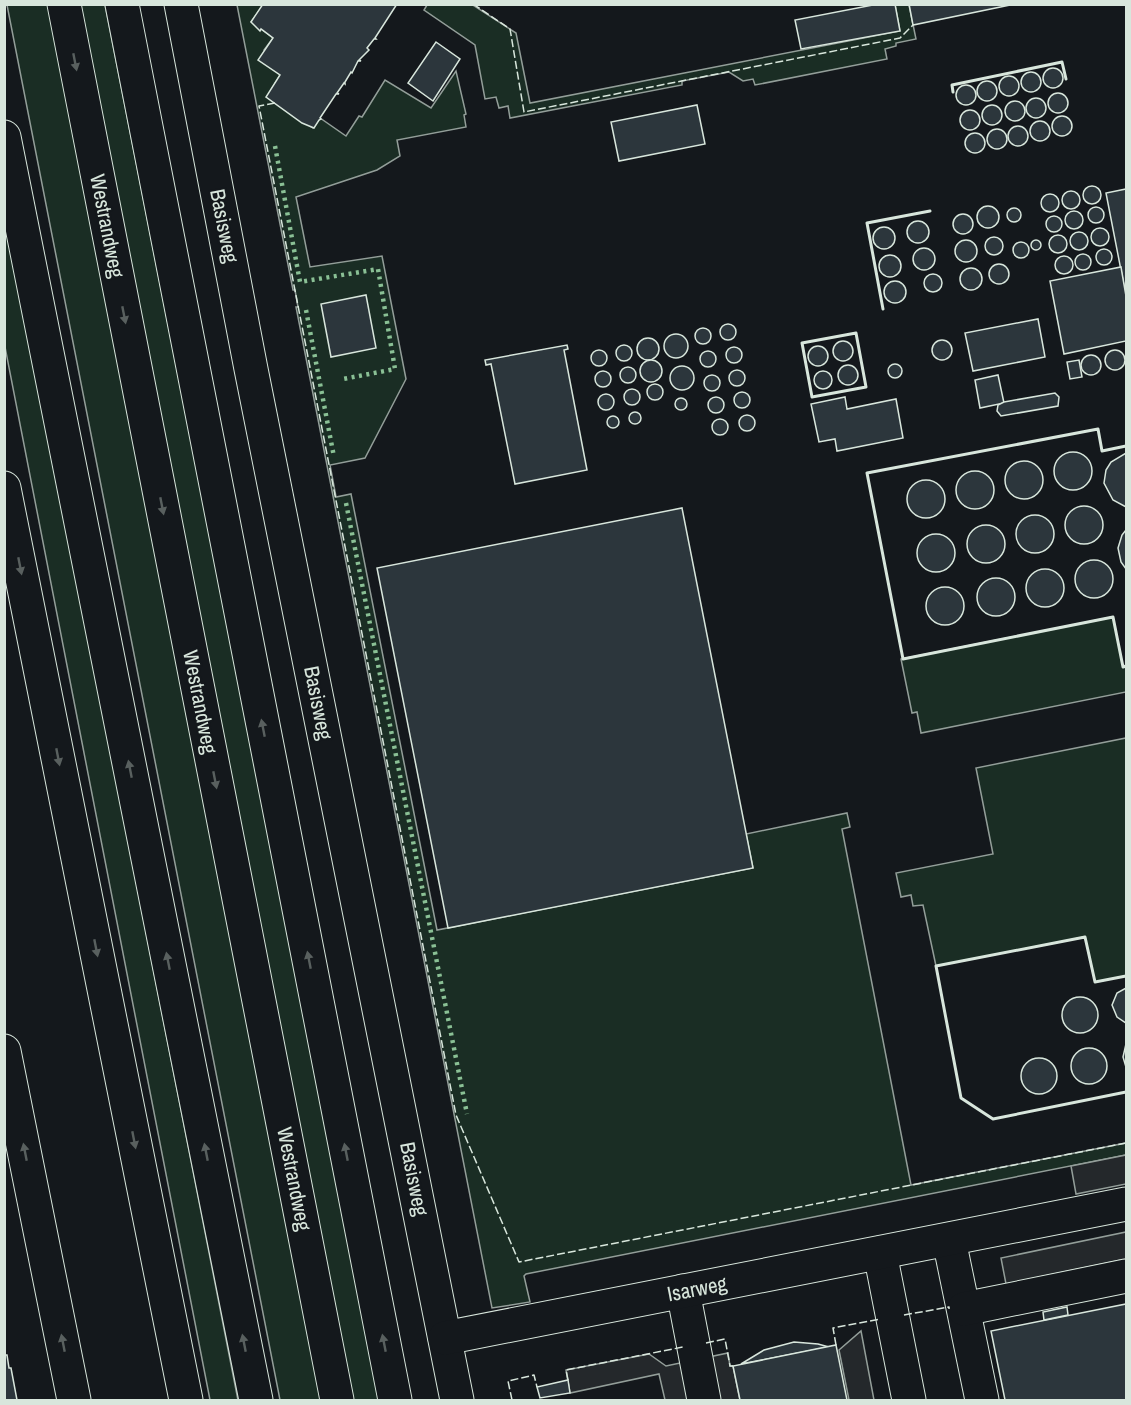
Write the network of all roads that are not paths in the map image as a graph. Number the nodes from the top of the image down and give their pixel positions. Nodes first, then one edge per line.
1 (64, 4) edge
2 (122, 4) edge
3 (181, 4) edge
4 (4, 137) edge
5 (4, 488) edge
6 (4, 1051) edge
7 (1126, 1204) edge
8 (950, 1240) junction
9 (880, 1253) junction
10 (1126, 1276) edge
11 (683, 1292) junction
12 (964, 1310) junction
13 (445, 1338) junction
14 (74, 1401) edge
15 (186, 1401) edge
16 (256, 1401) edge
17 (337, 1401) edge
18 (395, 1401) edge
19 (458, 1401) edge
20 (704, 1401) edge
21 (909, 1401) edge
22 (982, 1401) edge

1 -> 17 main road, Westrandweg
18 -> 2 main road
3 - 13 main road, Basisweg
16 -> 4 main road
5 -> 15 main road
14 -> 6 main road
7 - 8 main road, Isarweg
8 - 9 main road, Isarweg
8 - 12 main road
9 - 11 main road, Isarweg
9 - 21 main road
10 - 12 main road
11 - 13 main road, Isarweg
11 - 20 main road
12 - 22 main road
13 - 19 main road, Basisweg

